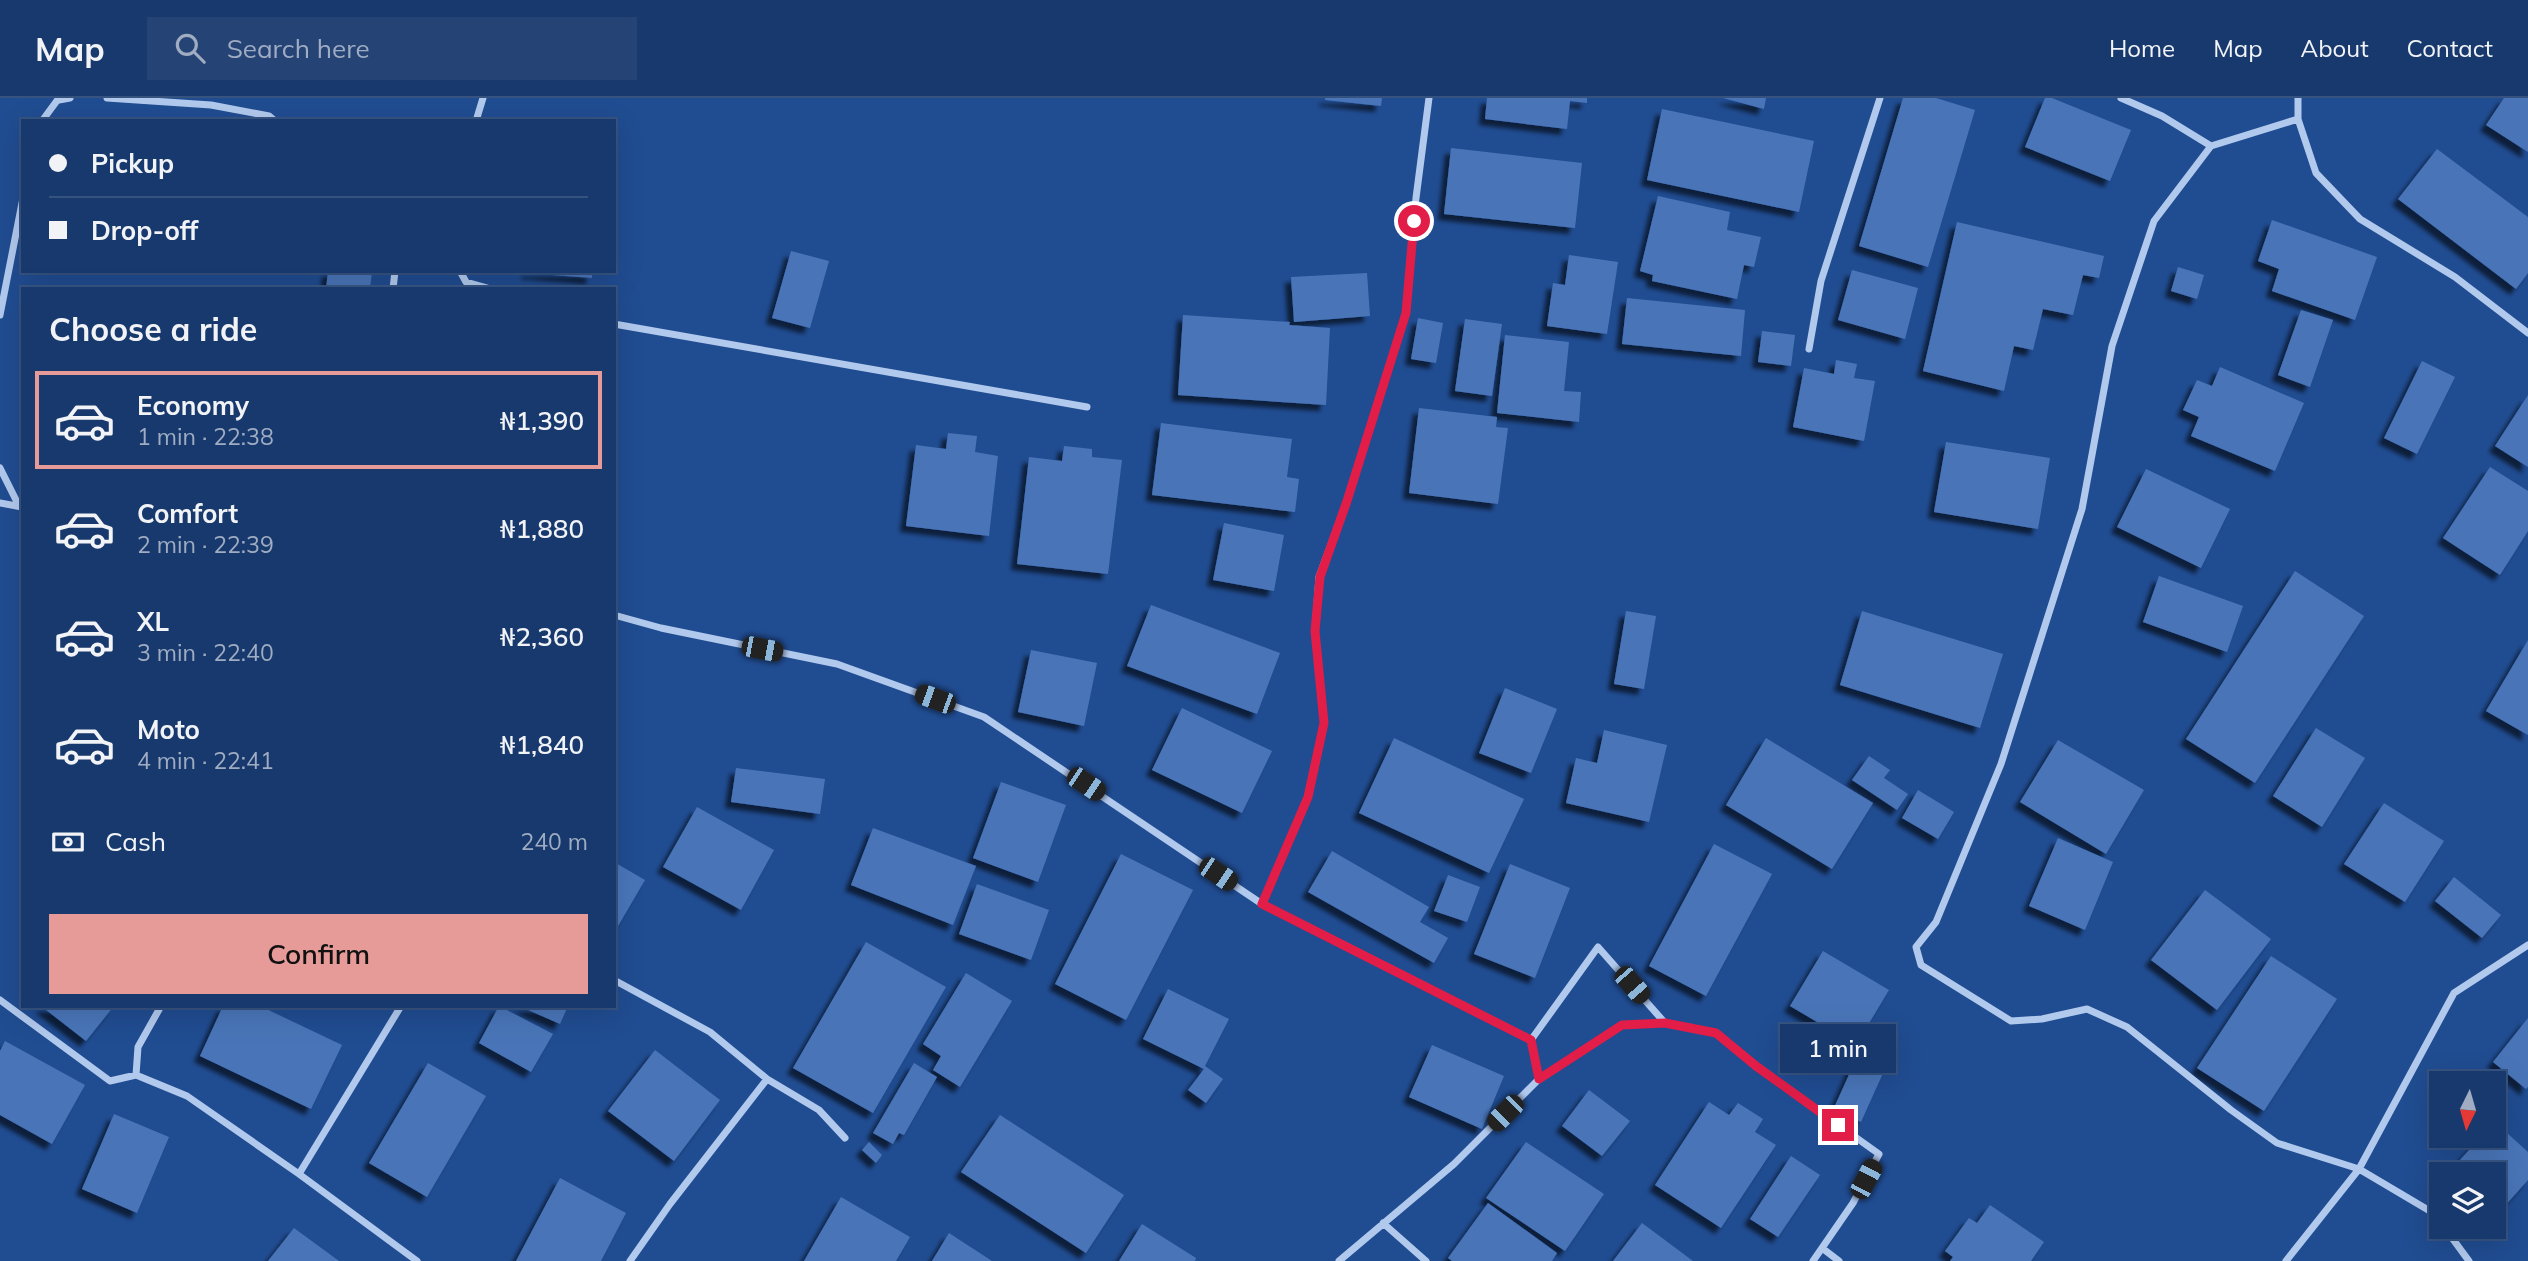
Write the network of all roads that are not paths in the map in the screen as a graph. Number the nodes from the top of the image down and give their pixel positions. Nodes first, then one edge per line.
1 (71, 98) edge
2 (107, 98) edge
3 (483, 98) edge
4 (1429, 98) edge
5 (1880, 98) edge
6 (2121, 98) edge
7 (2298, 98) edge
8 (59, 99) edge
9 (44, 119) edge
10 (273, 119) edge
11 (477, 119) edge
12 (2298, 119) junction
13 (2211, 146) junction
14 (21, 208) edge
15 (461, 273) edge
16 (484, 287) edge
17 (0, 315) edge
18 (616, 324) edge
19 (2528, 333) edge
20 (1809, 349) dead end
21 (1087, 407) dead end
22 (0, 468) edge
23 (0, 503) edge
24 (21, 507) edge
25 (616, 616) edge
26 (1262, 904) junction
27 (2528, 945) edge
28 (616, 981) edge
29 (0, 1000) edge
30 (160, 1008) edge
31 (400, 1008) edge
32 (1665, 1023) junction
33 (1531, 1040) junction
34 (136, 1075) junction
35 (767, 1079) junction
36 (1539, 1079) junction
37 (845, 1138) dead end
38 (2359, 1169) junction
39 (299, 1174) junction
40 (2429, 1210) edge
41 (1383, 1223) junction
42 (2453, 1239) edge
43 (1822, 1248) junction
44 (417, 1261) edge
45 (630, 1261) edge
46 (1339, 1261) edge
47 (1426, 1261) edge
48 (1813, 1261) edge
49 (1839, 1261) edge
50 (2286, 1261) edge
51 (2469, 1261) edge

1 - 8 street
2 - 10 street
3 - 11 street
4 - 26 street
5 - 20 street
6 - 13 street
7 - 12 street
8 - 9 street
12 - 13 street
12 - 19 street
13 - 38 street
14 - 17 street
15 - 16 street
18 - 21 street
22 - 24 street
23 - 24 street
25 - 26 street
26 - 33 street
27 - 38 street
28 - 35 street
29 - 34 street
30 - 34 street
31 - 39 street
32 - 33 street
32 - 36 street
32 - 43 street
33 - 36 street
34 - 39 street
35 - 37 street
35 - 45 street
36 - 41 street
38 - 40 street
38 - 50 street
39 - 44 street
41 - 46 street
41 - 47 street
42 - 51 street
43 - 48 street
43 - 49 street

